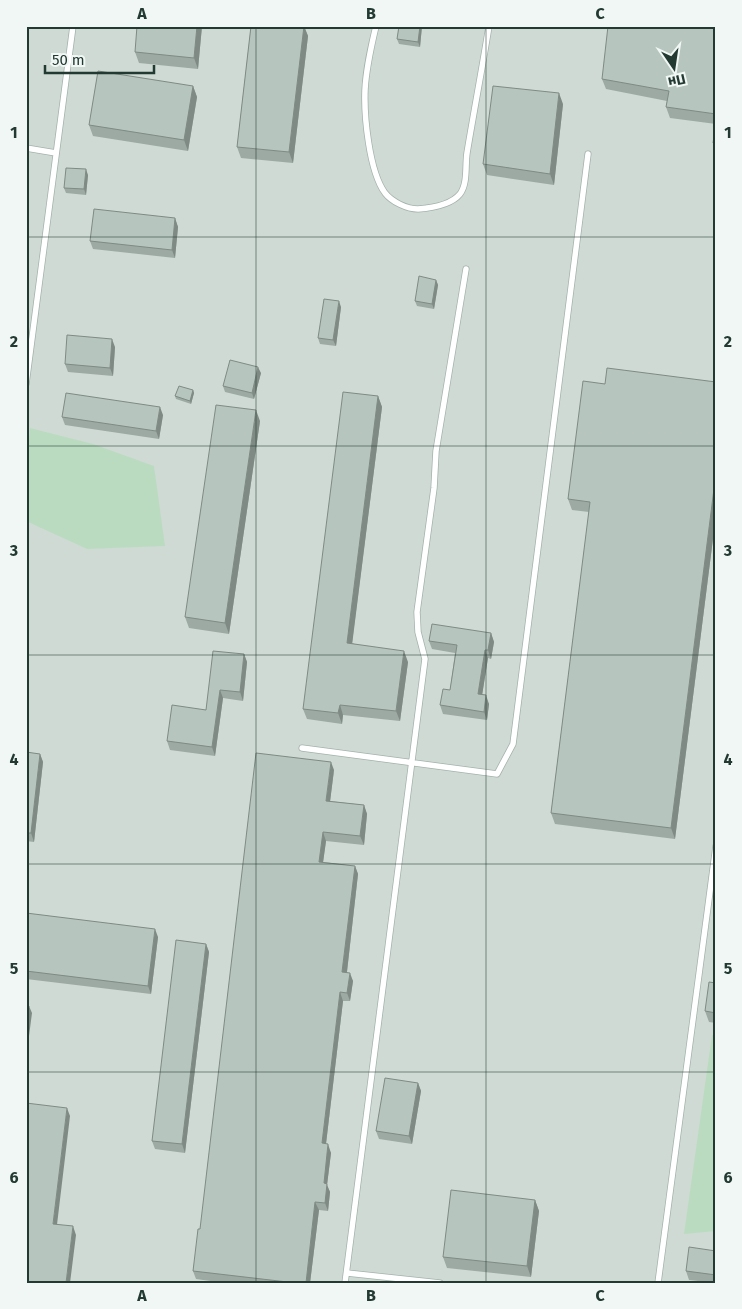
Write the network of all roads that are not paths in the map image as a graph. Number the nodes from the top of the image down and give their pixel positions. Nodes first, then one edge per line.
1 (73, 26) edge
2 (376, 26) edge
3 (489, 26) edge
4 (26, 148) edge
5 (56, 153) junction
6 (588, 154) dead end
7 (466, 269) dead end
8 (26, 384) edge
9 (302, 748) dead end
10 (412, 763) junction
11 (716, 846) edge
12 (347, 1273) junction
13 (345, 1283) edge
14 (440, 1283) edge
15 (658, 1283) edge

1 - 5 lane
2 - 3 lane
4 - 5 lane
5 - 8 lane
6 - 10 lane
7 - 10 lane
9 - 10 lane
10 - 12 lane
11 - 15 lane
12 - 13 lane
12 - 14 lane

